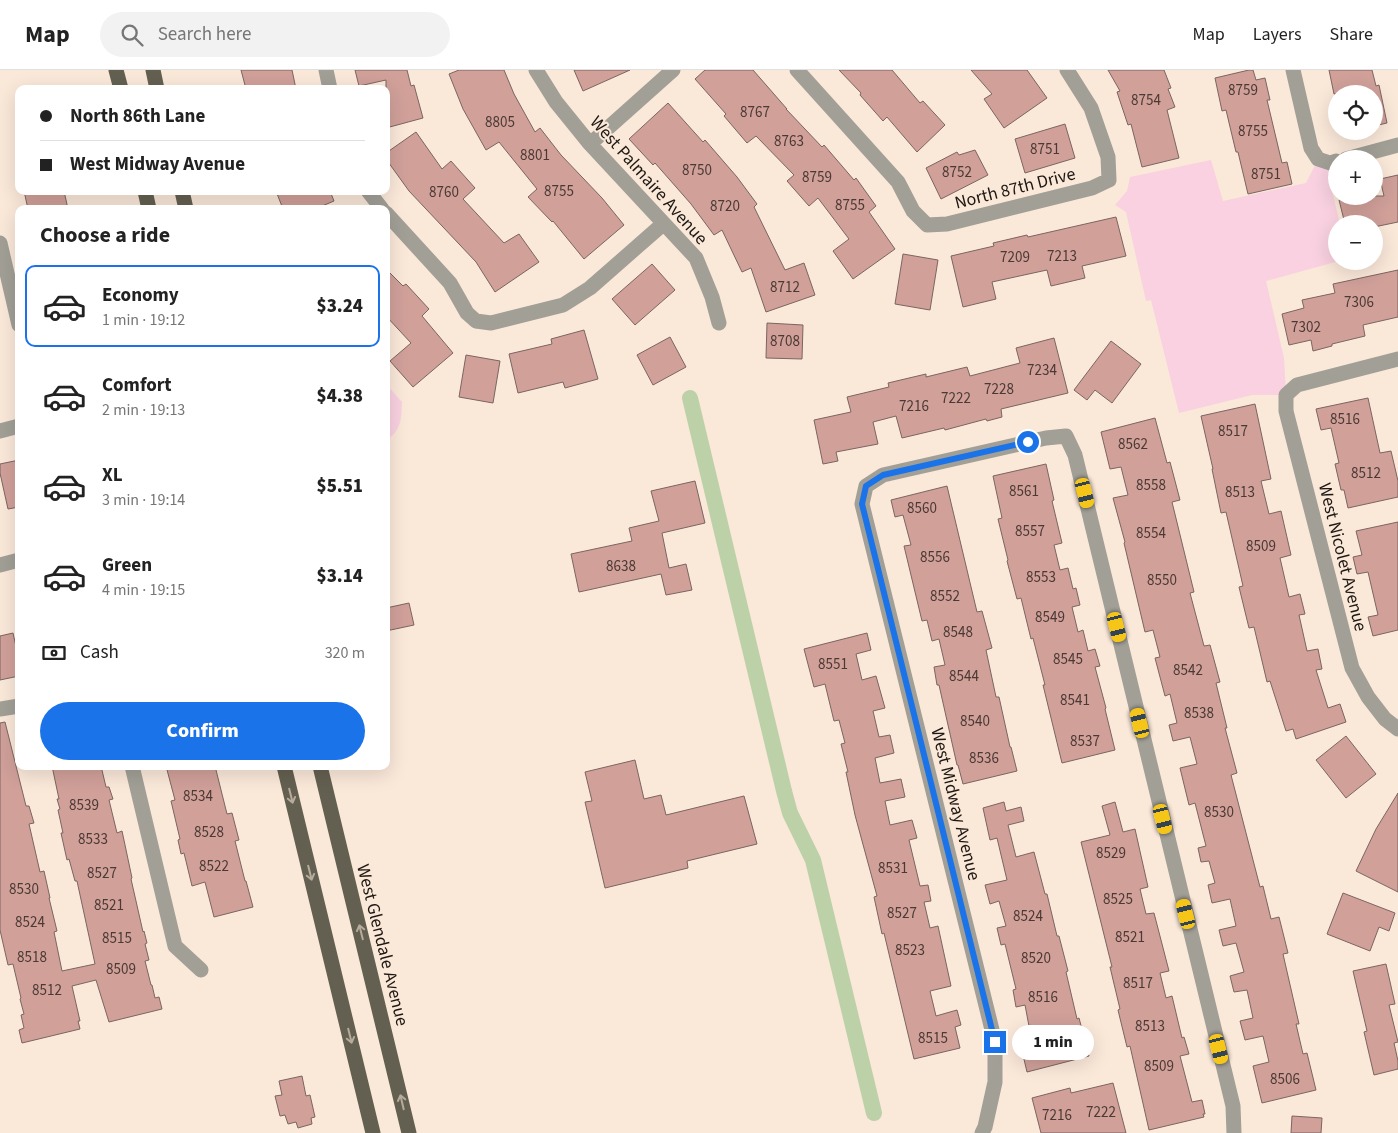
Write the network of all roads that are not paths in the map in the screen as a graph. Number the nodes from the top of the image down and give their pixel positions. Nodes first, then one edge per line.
1 (116, 70) edge
2 (153, 70) edge
3 (326, 70) edge
4 (536, 70) edge
5 (673, 70) edge
6 (797, 70) edge
7 (1067, 70) edge
8 (1293, 70) edge
9 (120, 85) edge
10 (156, 85) edge
11 (329, 85) edge
12 (590, 144) junction
13 (1398, 145) edge
14 (1379, 150) edge
15 (1328, 162) edge
16 (371, 195) edge
17 (379, 205) edge
18 (390, 217) edge
19 (663, 224) junction
20 (0, 243) edge
21 (15, 308) edge
22 (719, 323) dead end
23 (1398, 359) edge
24 (15, 427) edge
25 (0, 430) edge
26 (15, 561) edge
27 (0, 565) edge
28 (15, 707) edge
29 (0, 709) edge
30 (1398, 730) edge
31 (133, 770) edge
32 (285, 770) edge
33 (321, 770) edge
34 (201, 970) dead end
35 (373, 1133) edge
36 (409, 1133) edge
37 (982, 1133) edge
38 (1234, 1133) edge

1 - 9 main road
2 - 10 main road
3 - 11 street
4 - 12 street, West Palmaire Avenue
5 - 12 street
6 - 7 street, North 87th Drive
8 - 15 street
12 - 19 street, West Palmaire Avenue
13 - 14 street
16 - 17 street
18 - 19 street
19 - 22 street, West Palmaire Avenue
20 - 21 street
23 - 30 street, West Nicolet Avenue
24 - 25 street
26 - 27 street
28 - 29 street
31 - 34 street
32 -> 35 main road
36 -> 33 main road, West Glendale Avenue
37 - 38 street, West Midway Avenue

